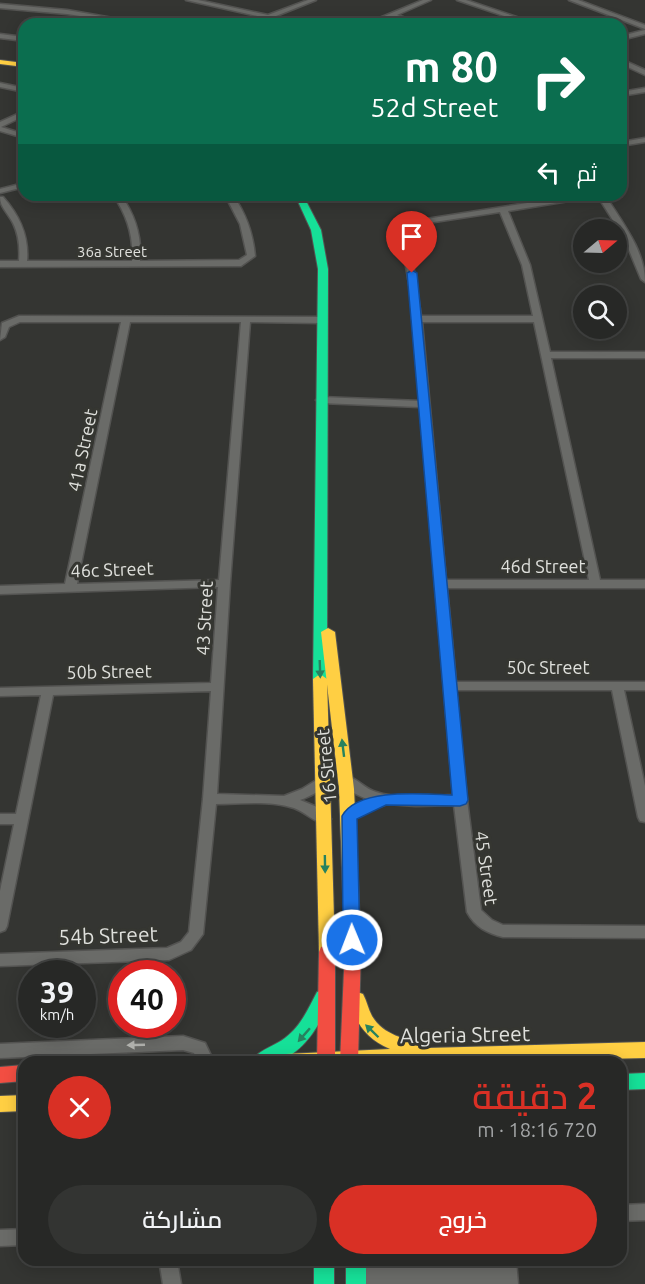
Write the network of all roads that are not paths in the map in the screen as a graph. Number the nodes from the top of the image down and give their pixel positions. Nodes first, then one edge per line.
1 (7, 0) edge
2 (189, 0) edge
3 (313, 0) edge
4 (428, 0) edge
5 (460, 0) edge
6 (572, 0) edge
7 (0, 6) edge
8 (392, 15) junction
9 (269, 17) joint
10 (104, 18) edge
11 (384, 18) edge
12 (401, 18) edge
13 (516, 18) edge
14 (621, 18) edge
15 (627, 20) edge
16 (645, 27) edge
17 (645, 32) edge
18 (0, 36) edge
19 (627, 36) edge
20 (18, 38) edge
21 (0, 62) edge
22 (18, 64) edge
23 (627, 64) edge
24 (645, 73) edge
25 (0, 85) edge
26 (18, 89) edge
27 (645, 90) edge
28 (627, 93) edge
29 (18, 117) edge
30 (0, 127) edge
31 (18, 134) edge
32 (645, 140) edge
33 (627, 143) edge
34 (18, 186) edge
35 (0, 191) edge
36 (0, 199) edge
37 (121, 201) edge
38 (233, 201) edge
39 (303, 201) edge
40 (554, 201) edge
41 (605, 201) edge
42 (503, 209) junction
43 (0, 264) edge
44 (23, 264) junction
45 (136, 264) junction
46 (645, 279) edge
47 (126, 319) junction
48 (246, 319) junction
49 (321, 319) junction
50 (417, 319) junction
51 (537, 319) junction
52 (1, 333) edge
53 (546, 355) junction
54 (645, 355) edge
55 (321, 403) junction
56 (424, 404) junction
57 (224, 583) junction
58 (440, 584) junction
59 (595, 584) junction
60 (645, 584) edge
61 (70, 588) junction
62 (0, 590) edge
63 (321, 611) junction
64 (450, 686) junction
65 (617, 686) junction
66 (645, 686) edge
67 (218, 687) junction
68 (48, 691) junction
69 (0, 692) edge
70 (323, 781) junction
71 (347, 781) junction
72 (210, 799) junction
73 (385, 799) junction
74 (286, 800) junction
75 (460, 800) junction
76 (350, 816) junction
77 (645, 817) edge
78 (0, 819) edge
79 (22, 819) junction
80 (324, 819) junction
81 (199, 919) joint
82 (0, 926) edge
83 (645, 932) edge
84 (0, 960) edge
85 (353, 977) junction
86 (327, 988) junction
87 (645, 1050) edge
88 (0, 1051) edge
89 (203, 1056) edge
90 (273, 1056) edge
91 (326, 1056) edge
92 (349, 1056) edge
93 (446, 1056) joint
94 (18, 1074) edge
95 (0, 1075) edge
96 (645, 1081) edge
97 (627, 1082) edge
98 (18, 1103) edge
99 (0, 1104) edge
100 (645, 1212) edge
101 (627, 1213) edge
102 (18, 1237) edge
103 (0, 1238) edge
104 (171, 1266) edge
105 (324, 1266) edge
106 (356, 1273) edge
107 (508, 1273) edge
108 (172, 1284) edge
109 (324, 1284) edge

1 - 7 street
2 - 9 street
3 - 9 street
4 - 8 street
5 - 13 street
6 - 14 street
7 - 10 street
8 - 11 street
8 - 12 street
15 - 16 street
17 - 19 street
18 - 20 street
21 - 22 street
23 - 24 street
25 - 26 street
27 - 28 street
29 - 30 street
30 - 31 street
32 - 33 street
34 - 35 street
36 - 44 street
37 - 45 street
38 - 45 street, 36a Street
39 - 49 street, 16 Street
40 - 42 street
41 - 46 street
42 - 50 street, 45 Street
42 - 51 street
43 - 44 street, 36a Street
44 - 45 street, 36a Street
47 - 48 street
47 - 52 street
47 - 61 street, 41a Street
48 - 49 street
48 - 57 street, 43 Street
49 - 55 street, 16 Street
50 - 51 street
50 - 56 street, 45 Street
51 - 53 street
53 - 54 street
53 - 59 street
55 - 56 street
55 - 63 street, 16 Street
56 - 58 street, 45 Street
57 - 61 street, 46c Street
57 - 67 street, 43 Street
58 - 59 street, 46d Street
58 - 64 street, 45 Street
59 - 60 street, 46d Street
61 - 62 street, 46c Street
63 -> 70 street, 16 Street
71 -> 63 street, 16 Street
64 - 65 street, 50c Street
64 - 75 street, 45 Street
65 - 66 street, 50c Street
65 - 77 street
67 - 68 street, 50b Street
67 - 72 street, 43 Street
68 - 69 street, 50b Street
68 - 79 street
70 - 74 street
70 - 80 street, 16 Street
71 - 73 street
71 - 76 street, 16 Street
72 - 74 street
72 - 81 street, 43 Street
73 - 75 street
73 - 76 street
74 - 80 street
75 - 83 street, 45 Street
76 - 85 street, 16 Street
78 - 79 street
79 - 82 street
80 -> 86 street, 16 Street
81 - 84 street, 54b Street
85 - 92 street, 16 Street
93 -> 85 street
86 -> 90 street
86 - 91 street, 16 Street
87 - 93 street, Algeria Street
89 -> 88 street
94 - 95 street
96 - 97 street
98 - 99 street
100 - 101 street
102 - 103 street
104 - 108 street
105 - 109 street
106 - 107 street

